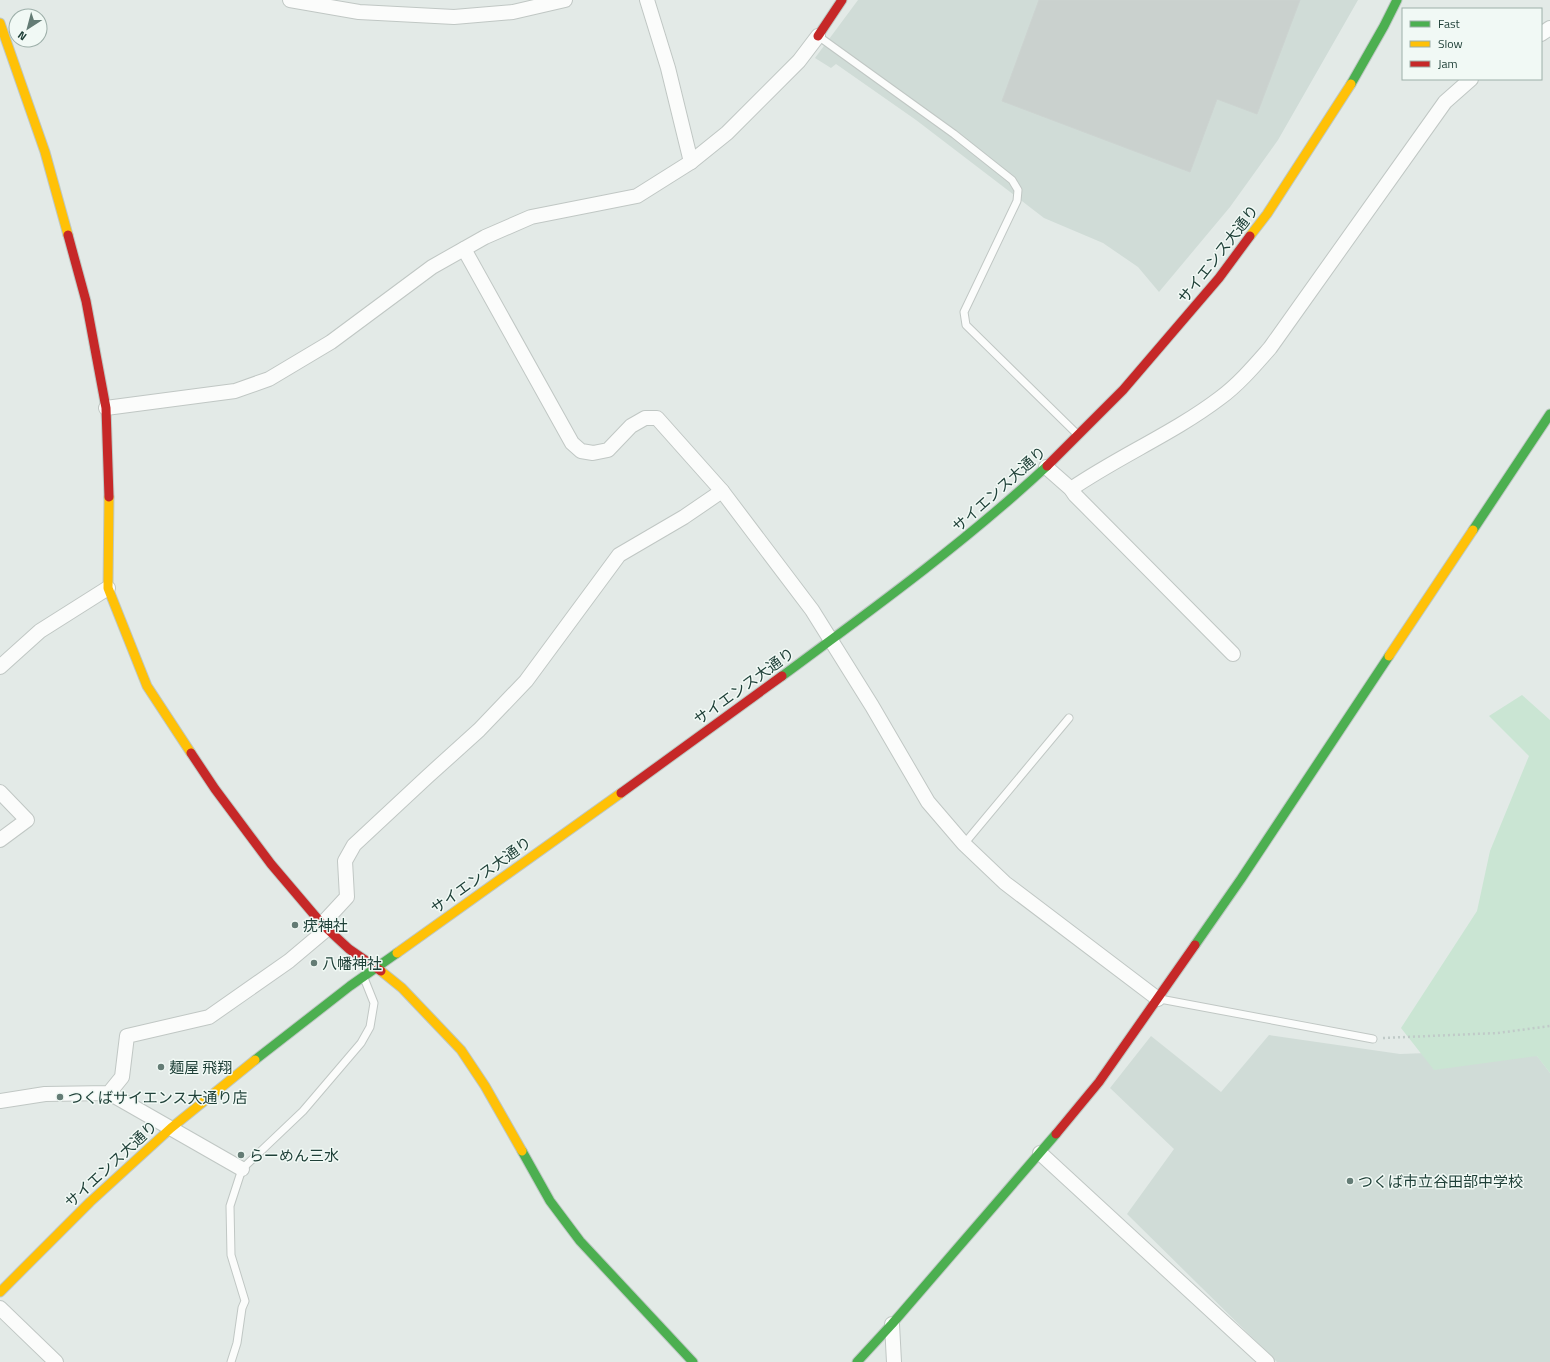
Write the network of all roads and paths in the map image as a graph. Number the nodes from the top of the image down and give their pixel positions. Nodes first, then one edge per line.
1 (290, 0) edge
2 (565, 0) edge
3 (647, 0) edge
4 (842, 0) edge
5 (1397, 0) edge
6 (0, 23) edge
7 (818, 36) junction
8 (1470, 80) edge
9 (691, 162) junction
10 (464, 249) junction
11 (106, 408) junction
12 (1550, 414) edge
13 (1078, 435) junction
14 (1046, 467) junction
15 (1071, 489) junction
16 (722, 491) junction
17 (108, 588) junction
18 (831, 640) junction
19 (1233, 654) dead end
20 (0, 667) edge
21 (1069, 718) dead end
22 (0, 792) edge
23 (0, 840) edge
24 (964, 844) junction
25 (325, 927) junction
26 (376, 967) junction
27 (363, 976) junction
28 (1158, 999) junction
29 (1550, 1026) edge
30 (1373, 1039) joint
31 (109, 1093) junction
32 (0, 1101) edge
33 (171, 1128) junction
34 (1040, 1154) junction
35 (242, 1169) junction
36 (0, 1292) edge
37 (0, 1308) edge
38 (892, 1324) junction
39 (56, 1362) edge
40 (231, 1362) edge
41 (693, 1362) edge
42 (857, 1362) edge
43 (894, 1362) edge
44 (1267, 1362) edge

1 - 2 street
3 - 9 street
4 - 7 street
5 - 13 street, サイエンス大通り
6 - 11 street
7 - 9 street
7 - 13 lane
8 - 15 street
9 - 10 street
10 - 11 street
10 - 16 street
11 - 17 street
12 - 28 street
13 - 14 street, サイエンス大通り
14 - 15 street
14 - 18 street, サイエンス大通り
15 - 19 street
16 - 18 street
16 - 25 street
17 - 20 street
17 - 25 street
18 - 24 street
18 - 26 street, サイエンス大通り
21 - 24 lane
22 - 23 street
24 - 28 street
25 - 26 street
25 - 31 street
26 - 27 street, サイエンス大通り
26 - 41 street
27 - 33 street, サイエンス大通り
27 - 35 lane
28 - 30 lane
28 - 34 street
29 - 30 path
31 - 32 street
31 - 33 street
33 - 35 street
33 - 36 street, サイエンス大通り
34 - 38 street
34 - 44 street
35 - 40 lane
37 - 39 street
38 - 42 street
38 - 43 street

